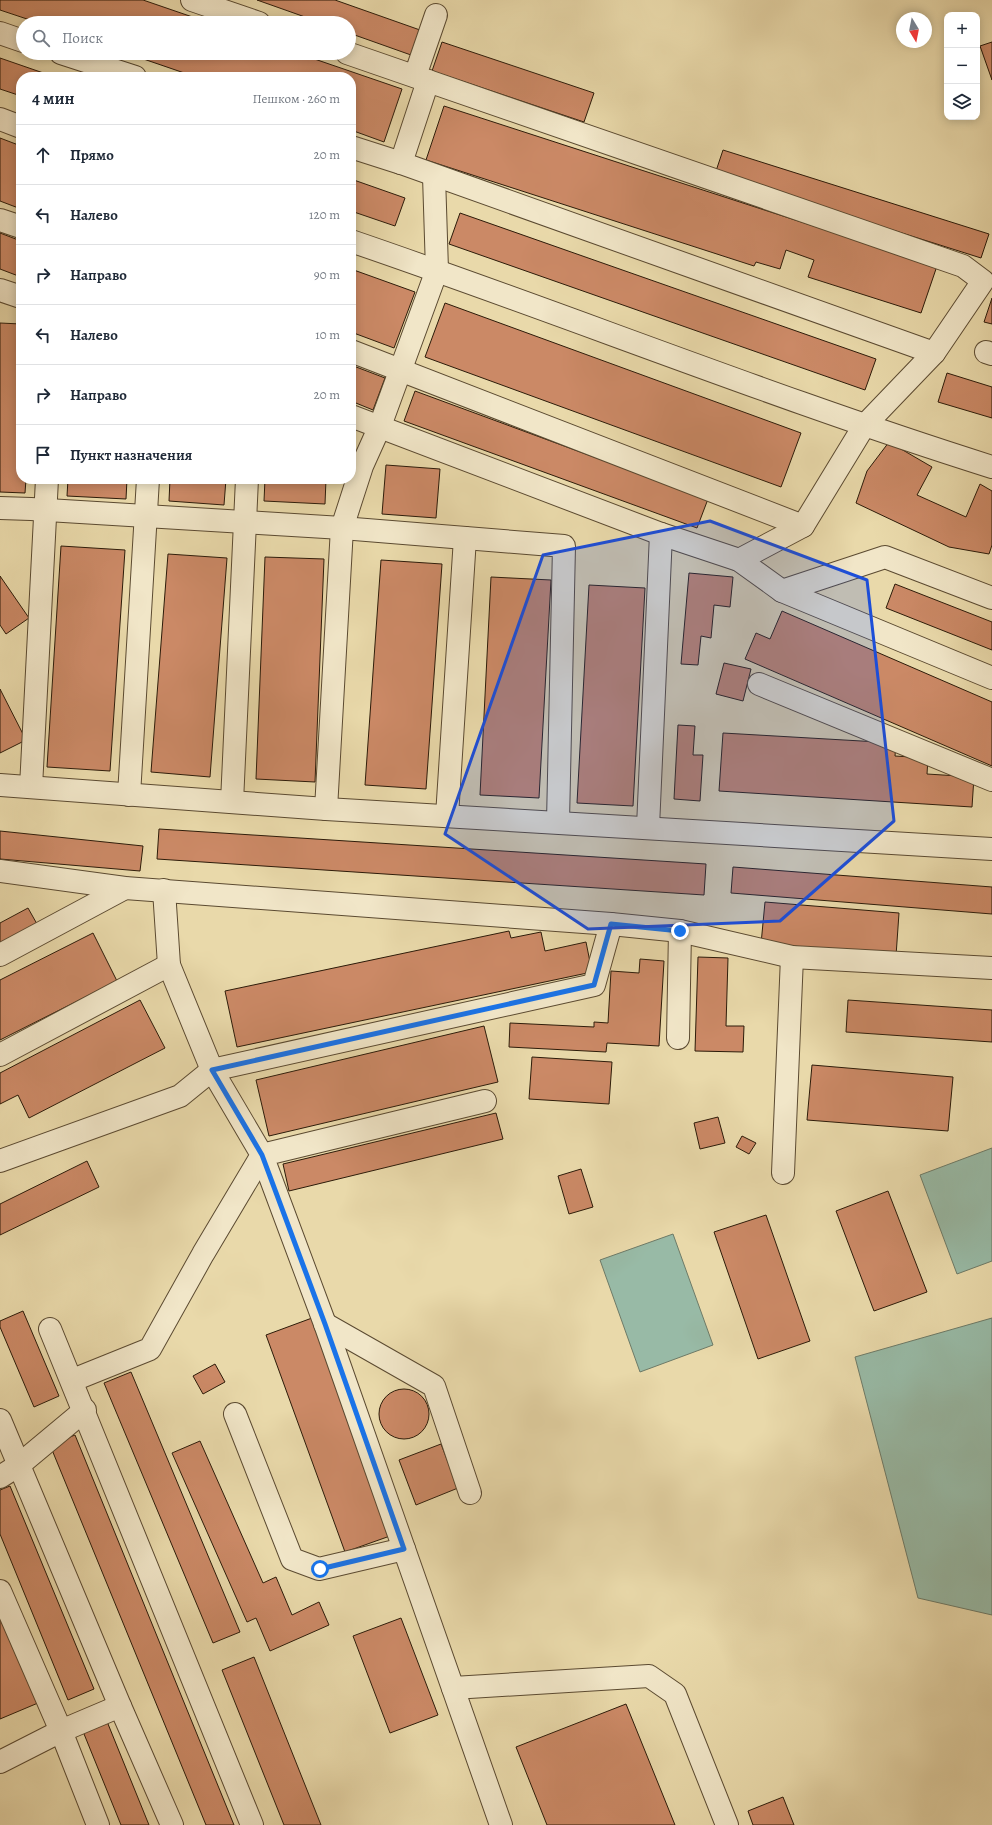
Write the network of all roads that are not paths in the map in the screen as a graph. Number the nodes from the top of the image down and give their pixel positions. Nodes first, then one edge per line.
1 (192, 0) edge
2 (436, 15) dead end
3 (239, 16) edge
4 (0, 33) edge
5 (16, 39) edge
6 (356, 56) edge
7 (83, 60) edge
8 (120, 72) edge
9 (421, 79) junction
10 (0, 119) edge
11 (16, 125) edge
12 (356, 149) edge
13 (401, 163) junction
14 (434, 176) junction
15 (0, 220) edge
16 (16, 225) edge
17 (356, 242) edge
18 (437, 270) junction
19 (0, 290) edge
20 (16, 295) edge
21 (356, 353) edge
22 (934, 353) junction
23 (400, 369) junction
24 (356, 418) edge
25 (380, 426) junction
26 (864, 426) junction
27 (992, 468) edge
28 (47, 484) edge
29 (148, 484) edge
30 (247, 484) edge
31 (0, 508) edge
32 (46, 510) junction
33 (146, 516) junction
34 (244, 522) junction
35 (803, 526) junction
36 (342, 528) junction
37 (661, 534) junction
38 (465, 538) junction
39 (739, 560) junction
40 (782, 590) junction
41 (992, 598) edge
42 (992, 678) edge
43 (759, 684) dead end
44 (992, 780) edge
45 (0, 785) edge
46 (31, 787) junction
47 (129, 795) junction
48 (232, 802) junction
49 (326, 809) junction
50 (447, 816) junction
51 (558, 822) junction
52 (648, 827) junction
53 (992, 849) edge
54 (0, 871) edge
55 (125, 888) junction
56 (164, 890) junction
57 (611, 924) junction
58 (680, 931) junction
59 (0, 955) edge
60 (792, 957) junction
61 (169, 965) junction
62 (992, 968) edge
63 (678, 1038) dead end
64 (0, 1055) edge
65 (212, 1070) junction
66 (486, 1100) dead end
67 (262, 1155) junction
68 (0, 1161) edge
69 (783, 1173) dead end
70 (325, 1324) junction
71 (50, 1329) dead end
72 (73, 1380) junction
73 (85, 1410) junction
74 (235, 1414) dead end
75 (0, 1420) edge
76 (19, 1465) junction
77 (0, 1477) edge
78 (470, 1493) dead end
79 (404, 1549) junction
80 (0, 1591) edge
81 (453, 1688) junction
82 (120, 1706) junction
83 (61, 1731) junction
84 (0, 1762) edge
85 (98, 1825) edge
86 (172, 1825) edge
87 (252, 1825) edge
88 (501, 1825) edge
89 (727, 1825) edge

1 - 3 lane
2 - 9 lane
4 - 5 lane
6 - 9 lane
7 - 8 lane
9 - 13 lane
9 - 22 lane
10 - 11 lane
12 - 13 lane
13 - 14 lane
14 - 18 lane
14 - 22 lane
15 - 16 lane
17 - 18 lane
18 - 23 lane
18 - 26 lane
19 - 20 lane
21 - 23 lane
22 - 26 lane
23 - 25 lane
23 - 35 lane
24 - 25 lane
25 - 36 lane
25 - 37 lane
26 - 27 lane
26 - 35 lane
28 - 32 lane
29 - 33 lane
30 - 34 lane
31 - 32 lane
32 - 33 lane
32 - 46 lane
33 - 34 lane
33 - 47 lane
34 - 36 lane
34 - 48 lane
35 - 39 lane
36 - 38 lane
36 - 49 lane
37 - 39 lane
37 - 52 lane
38 - 50 lane
38 - 51 lane
39 - 40 lane
40 - 41 lane
40 - 42 lane
43 - 44 lane
45 - 46 lane
46 - 47 lane
47 - 48 lane
48 - 49 lane
49 - 50 lane
50 - 51 lane
51 - 52 lane
52 - 53 lane
54 - 55 lane
55 - 56 lane
55 - 59 lane
56 - 57 lane
56 - 61 lane
57 - 58 lane
57 - 65 lane
58 - 60 lane
58 - 63 lane
60 - 62 lane
60 - 69 lane
61 - 64 lane
61 - 65 lane
65 - 67 lane
65 - 68 lane
66 - 67 lane
67 - 70 lane
67 - 72 lane
70 - 78 lane
70 - 79 lane
71 - 72 lane
72 - 73 lane
73 - 76 lane
73 - 87 lane
74 - 79 lane
75 - 76 lane
76 - 77 lane
76 - 82 lane
79 - 81 lane
80 - 83 lane
81 - 88 lane
81 - 89 lane
82 - 83 lane
82 - 86 lane
83 - 84 lane
83 - 85 lane

